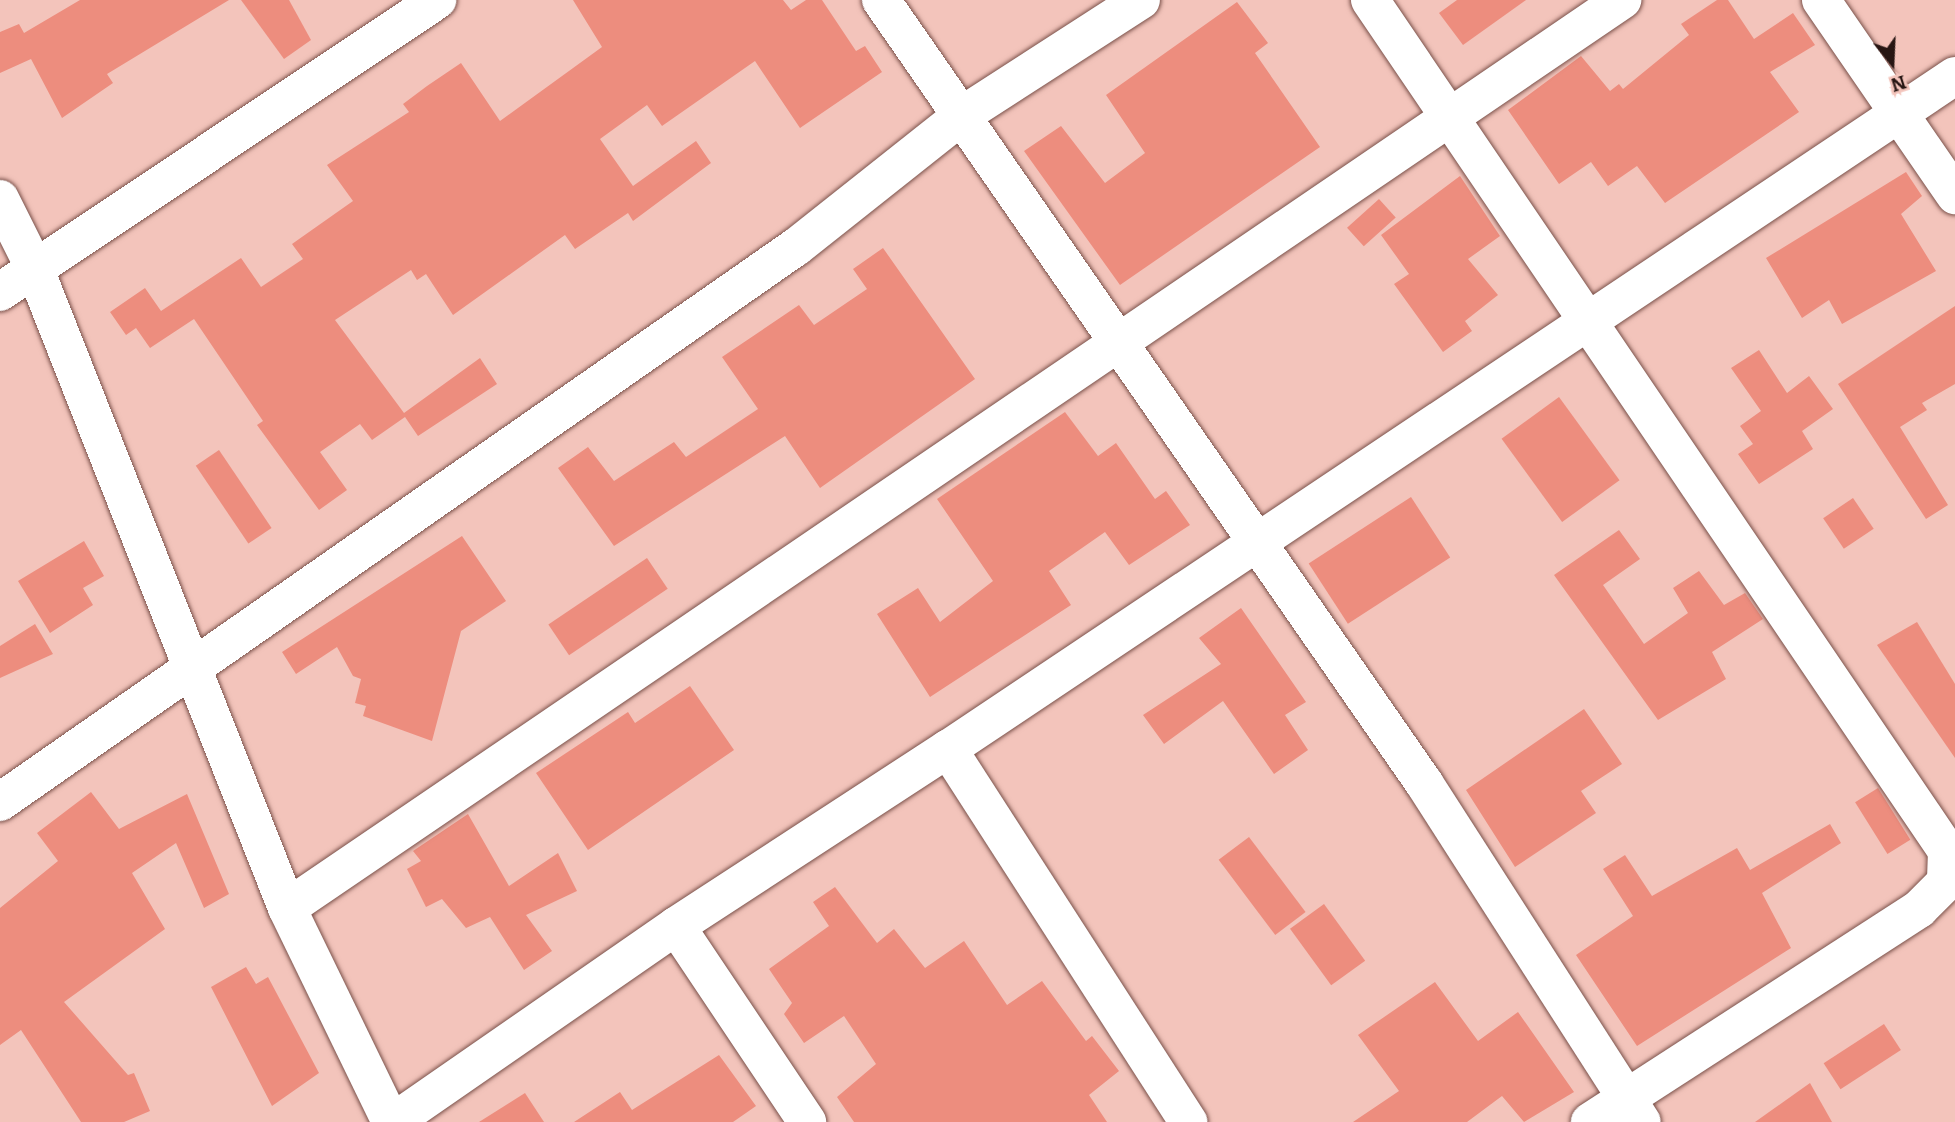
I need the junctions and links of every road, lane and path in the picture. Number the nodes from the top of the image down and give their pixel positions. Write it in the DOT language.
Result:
graph roads {
  1 [pos="437,0"];
  2 [pos="881,0"];
  3 [pos="1141,0"];
  4 [pos="1370,0"];
  5 [pos="1622,0"];
  6 [pos="1821,0"];
  7 [pos="1955,76"];
  8 [pos="1902,114"];
  9 [pos="961,116"];
  10 [pos="1451,120"];
  11 [pos="1955,195"];
  12 [pos="0,200"];
  13 [pos="33,267"];
  14 [pos="0,292"];
  15 [pos="1590,321"];
  16 [pos="1117,347"];
  17 [pos="1257,542"];
  18 [pos="192,663"];
  19 [pos="948,750"];
  20 [pos="0,802"];
  21 [pos="287,908"];
  22 [pos="676,926"];
  23 [pos="1634,1110"];
  24 [pos="392,1122"];
  25 [pos="807,1122"];
  26 [pos="1188,1122"];
  27 [pos="1590,1122"];
  1 -- 13 [label="street"];
  2 -- 9 [label="street"];
  3 -- 9 [label="street"];
  4 -- 10 [label="street"];
  5 -- 10 [label="street"];
  6 -- 8 [label="street"];
  7 -- 8 [label="street"];
  8 -- 11 [label="street"];
  8 -- 15 [label="street"];
  9 -- 16 [label="street"];
  9 -- 18 [label="street"];
  10 -- 15 [label="street"];
  10 -- 16 [label="street"];
  12 -- 13 [label="street"];
  13 -- 14 [label="street"];
  13 -- 18 [label="street"];
  15 -- 17 [label="street"];
  15 -- 23 [label="street"];
  16 -- 17 [label="street"];
  16 -- 21 [label="street"];
  17 -- 19 [label="street"];
  17 -- 23 [label="street"];
  18 -- 20 [label="street"];
  18 -- 21 [label="street"];
  19 -- 22 [label="street"];
  19 -- 26 [label="street"];
  21 -- 24 [label="street"];
  22 -- 24 [label="street"];
  22 -- 25 [label="street"];
  23 -- 27 [label="street"];
}
